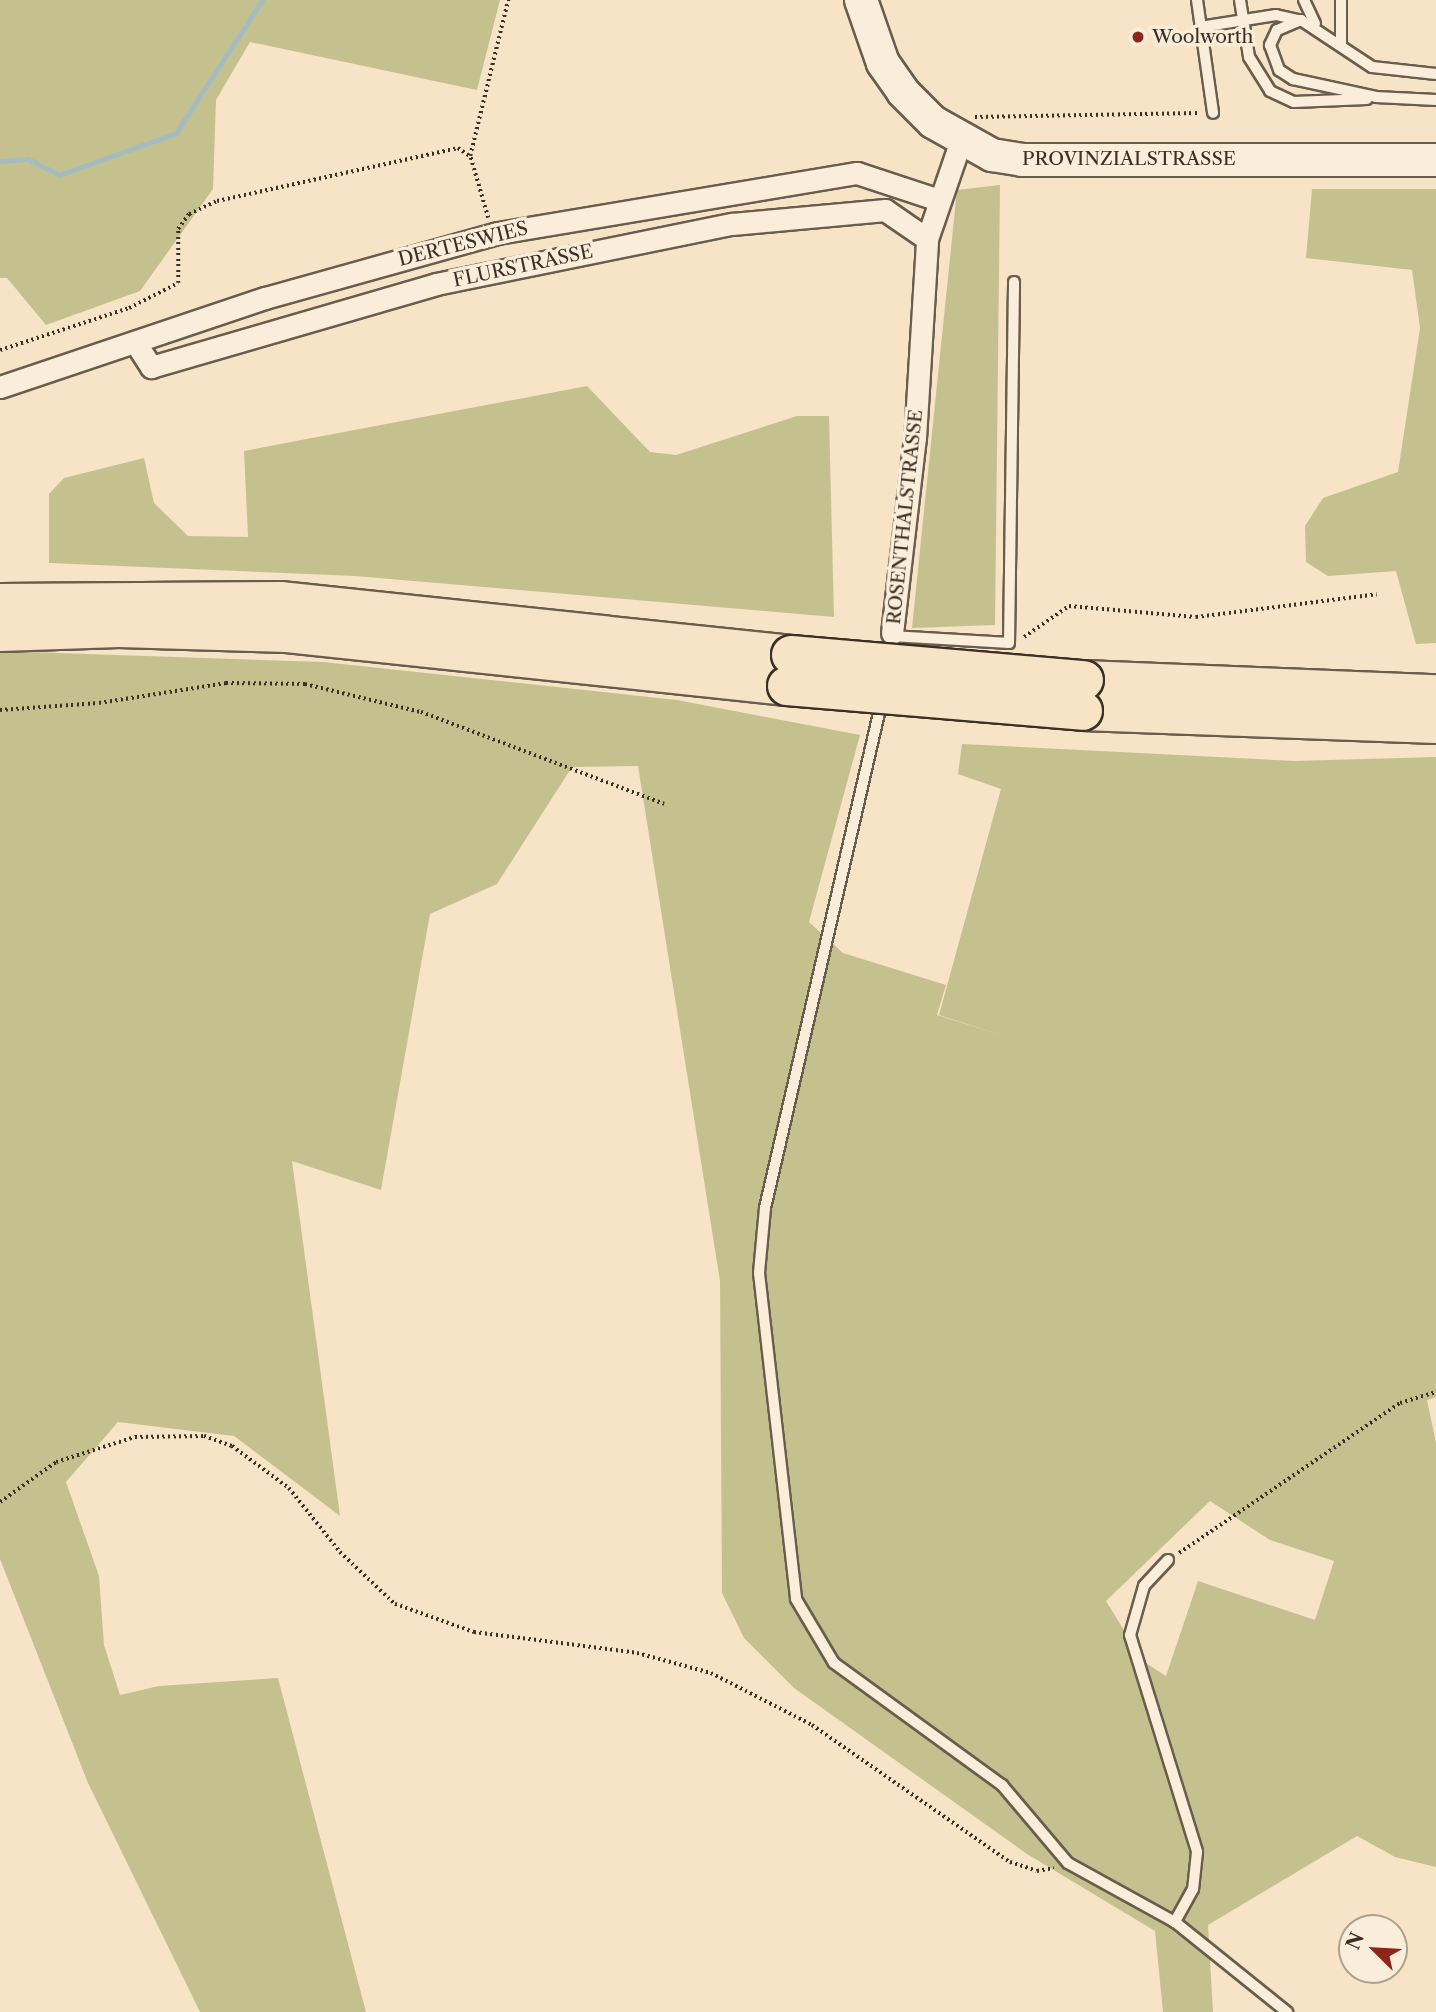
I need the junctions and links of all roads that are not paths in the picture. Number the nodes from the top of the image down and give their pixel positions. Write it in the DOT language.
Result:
graph roads {
  1 [pos="861,0"];
  2 [pos="1197,0"];
  3 [pos="1242,0"];
  4 [pos="1304,0"];
  5 [pos="1341,0"];
  6 [pos="1243,19"];
  7 [pos="1301,20"];
  8 [pos="1315,24"];
  9 [pos="1200,27"];
  10 [pos="1341,45"];
  11 [pos="1436,74"];
  12 [pos="1376,97"];
  13 [pos="1436,100"];
  14 [pos="1213,113"];
  15 [pos="961,140"];
  16 [pos="1436,160"];
  17 [pos="936,200"];
  18 [pos="927,239"];
  19 [pos="1014,282"];
  20 [pos="135,342"];
  21 [pos="0,387"];
  22 [pos="0,603"];
  23 [pos="0,632"];
  24 [pos="892,634"];
  25 [pos="789,671"];
  26 [pos="1436,694"];
  27 [pos="1083,695"];
  28 [pos="1436,724"];
  29 [pos="1168,1560"];
  30 [pos="1175,1923"];
  31 [pos="1287,2012"];
  1 -- 15 [label="main road, PROVINZIALSTRASSE"];
  2 -- 9 [label="lane"];
  3 -- 6 [label="lane"];
  4 -- 8 [label="lane"];
  5 -- 10 [label="lane"];
  6 -- 7 [label="lane"];
  6 -- 9 [label="lane"];
  6 -- 12 [label="lane"];
  7 -- 8 [label="lane"];
  7 -- 12 [label="lane"];
  8 -- 10 [label="lane"];
  9 -- 14 [label="lane"];
  10 -- 11 [label="lane"];
  12 -- 13 [label="lane"];
  15 -- 16 [label="main road, PROVINZIALSTRASSE"];
  15 -- 17 [label="street, ROSENTHALSTRASSE"];
  17 -- 18 [label="street, ROSENTHALSTRASSE"];
  17 -- 20 [label="street, DERTESWIES"];
  18 -- 20 [label="street, FLURSTRASSE"];
  18 -- 24 [label="street, ROSENTHALSTRASSE"];
  19 -- 24 [label="lane, ROSENTHALSTRASSE"];
  20 -- 21 [label="street, DERTESWIES"];
  22 -- 25 [label="highway"];
  23 -- 25 [label="highway"];
  24 -- 30 [label="lane"];
  25 -- 27 [label="highway, bridge"];
  26 -- 27 [label="highway"];
  27 -- 28 [label="highway"];
  29 -- 30 [label="lane"];
  30 -- 31 [label="lane"];
}
